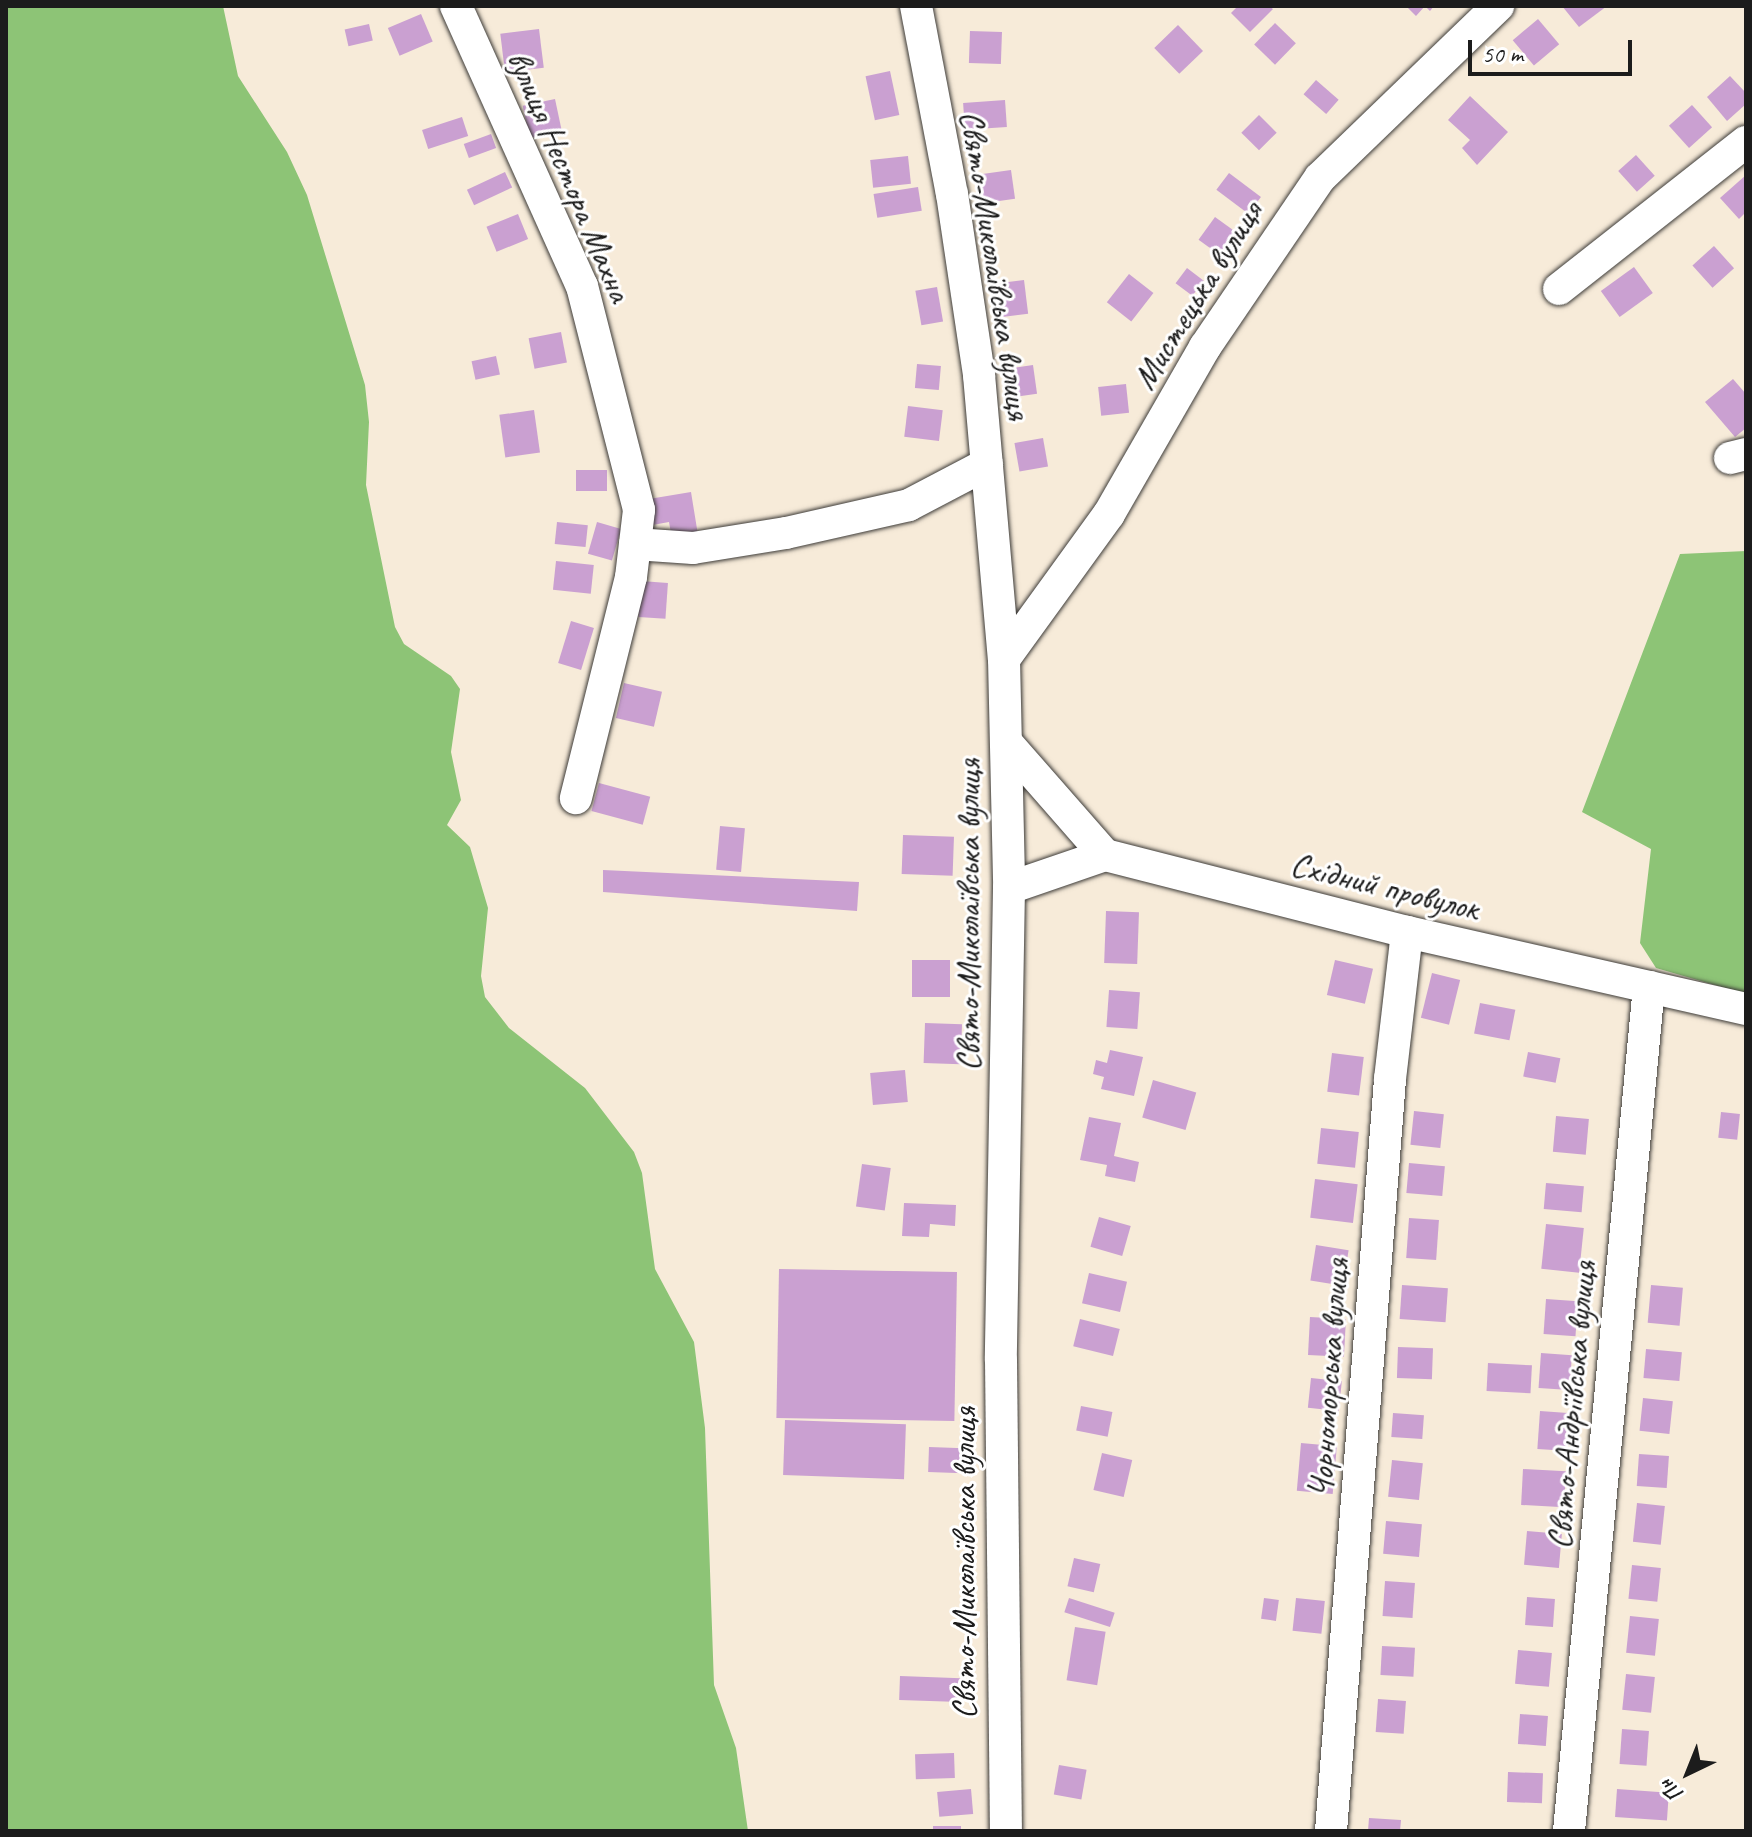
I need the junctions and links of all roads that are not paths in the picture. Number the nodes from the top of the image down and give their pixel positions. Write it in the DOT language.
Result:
graph roads {
  1 [pos="456,6"];
  2 [pos="916,6"];
  3 [pos="1498,6"];
  4 [pos="1746,142"];
  5 [pos="1559,289"];
  6 [pos="987,464"];
  7 [pos="635,544"];
  8 [pos="1004,659"];
  9 [pos="1006,742"];
  10 [pos="576,798"];
  11 [pos="1105,855"];
  12 [pos="1009,888"];
  13 [pos="1407,932"];
  14 [pos="1649,987"];
  15 [pos="1746,1009"];
  16 [pos="1006,1831"];
  17 [pos="1331,1831"];
  18 [pos="1569,1831"];
  1 -- 7 [label="street, вулиця Нестора Махна"];
  2 -- 6 [label="street, Свято-Миколаївська вулиця"];
  3 -- 8 [label="street, Мистецька вулиця"];
  4 -- 5 [label="street"];
  6 -- 7 [label="street"];
  6 -- 8 [label="street, Свято-Миколаївська вулиця"];
  7 -- 10 [label="street, вулиця Нестора Махна"];
  8 -- 9 [label="street, Свято-Миколаївська вулиця"];
  9 -- 11 [label="street"];
  9 -- 12 [label="street, Свято-Миколаївська вулиця"];
  11 -- 12 [label="street"];
  11 -- 13 [label="street, Східний провулок"];
  12 -- 16 [label="street, Свято-Миколаївська вулиця"];
  13 -- 14 [label="street, Східний провулок"];
  13 -- 17 [label="street, Чорноморська вулиця"];
  14 -- 15 [label="street, Східний провулок"];
  14 -- 18 [label="street, Свято-Андріївська вулиця"];
}
